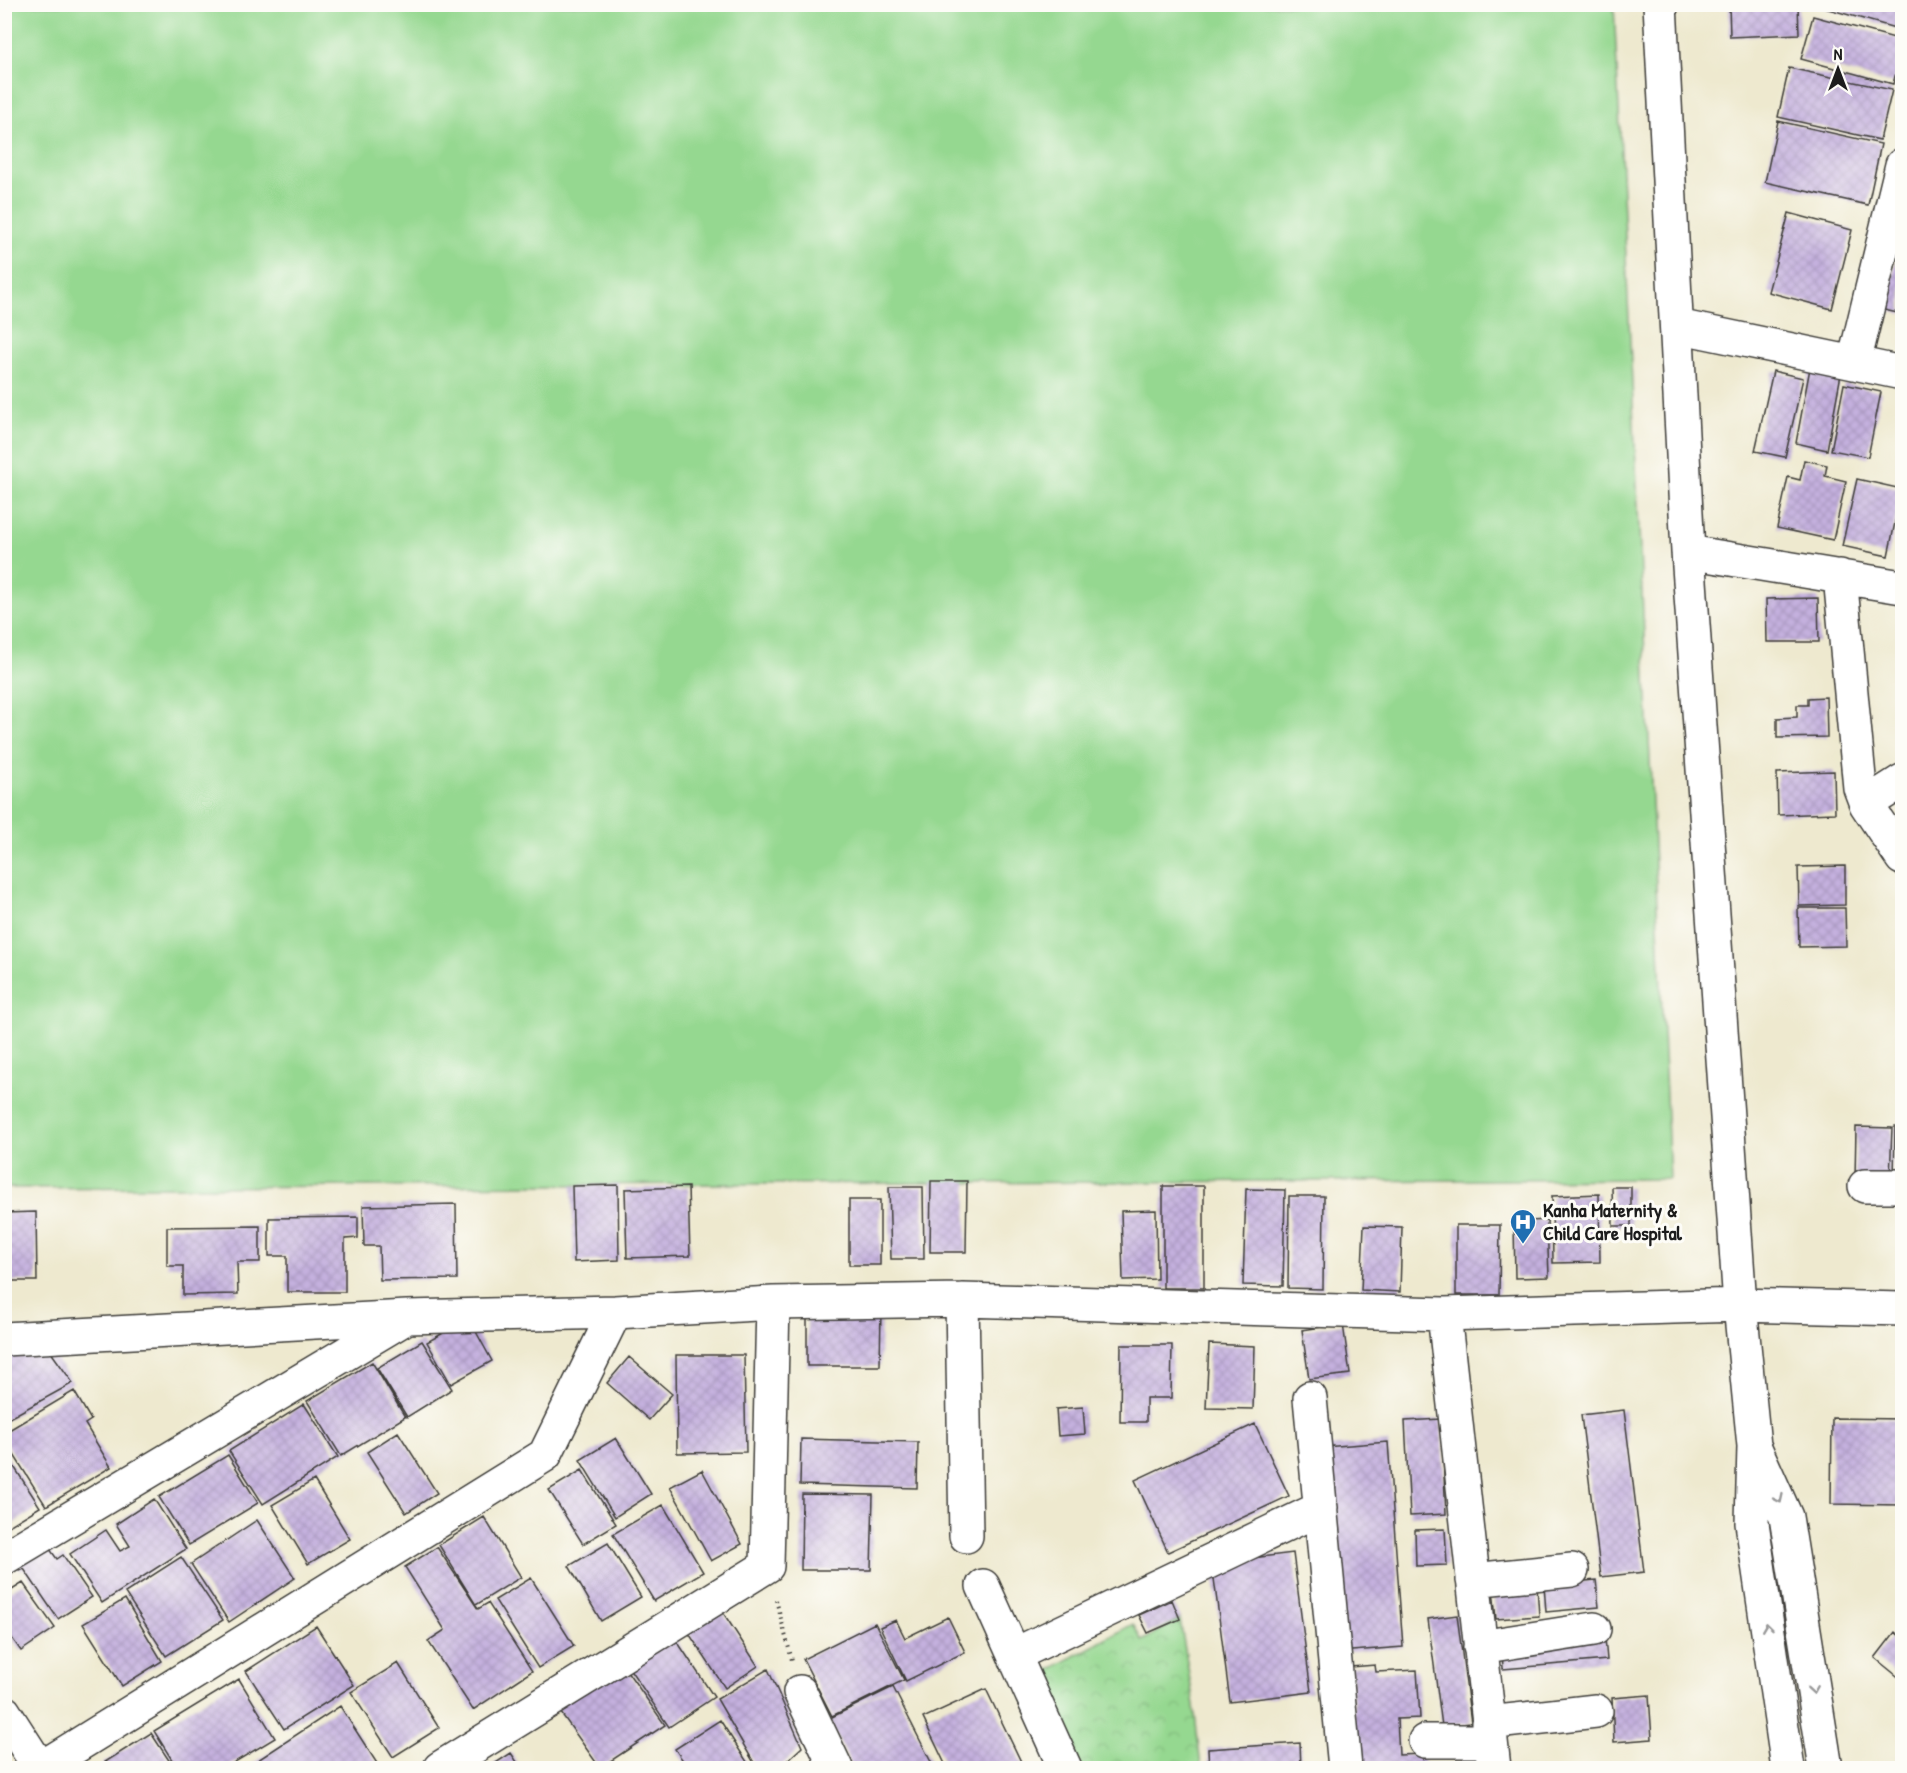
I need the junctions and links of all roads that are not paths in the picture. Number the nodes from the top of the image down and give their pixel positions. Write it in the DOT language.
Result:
graph roads {
  1 [pos="1660,4"];
  2 [pos="1902,165"];
  3 [pos="1677,326"];
  4 [pos="1854,363"];
  5 [pos="1902,373"];
  6 [pos="1688,552"];
  7 [pos="1840,576"];
  8 [pos="1902,586"];
  9 [pos="1902,781"];
  10 [pos="1866,804"];
  11 [pos="1902,858"];
  12 [pos="1865,1186"];
  13 [pos="1902,1186"];
  14 [pos="962,1300"];
  15 [pos="773,1304"];
  16 [pos="1740,1305"];
  17 [pos="1902,1309"];
  18 [pos="615,1312"];
  19 [pos="1444,1314"];
  20 [pos="407,1317"];
  21 [pos="4,1339"];
  22 [pos="1310,1398"];
  23 [pos="1754,1446"];
  24 [pos="1321,1508"];
  25 [pos="966,1536"];
  26 [pos="4,1558"];
  27 [pos="1572,1570"];
  28 [pos="1473,1580"];
  29 [pos="983,1586"];
  30 [pos="1594,1629"];
  31 [pos="1480,1647"];
  32 [pos="1014,1655"];
  33 [pos="800,1692"];
  34 [pos="1596,1711"];
  35 [pos="4,1712"];
  36 [pos="1425,1741"];
  37 [pos="1491,1744"];
  38 [pos="41,1768"];
  39 [pos="440,1768"];
  40 [pos="836,1768"];
  41 [pos="1065,1768"];
  42 [pos="1345,1768"];
  43 [pos="1788,1768"];
  44 [pos="1826,1768"];
  1 -- 3 [label="street"];
  2 -- 4 [label="street"];
  3 -- 4 [label="street"];
  3 -- 6 [label="street"];
  4 -- 5 [label="street"];
  6 -- 7 [label="street"];
  6 -- 16 [label="street"];
  7 -- 8 [label="street"];
  7 -- 10 [label="street"];
  9 -- 10 [label="street"];
  10 -- 11 [label="street"];
  12 -- 13 [label="street"];
  14 -- 15 [label="street"];
  14 -- 19 [label="street"];
  14 -- 25 [label="street"];
  15 -- 18 [label="street"];
  15 -- 39 [label="street"];
  16 -- 17 [label="street"];
  16 -- 19 [label="street"];
  16 -- 23 [label="street"];
  18 -- 20 [label="street"];
  18 -- 38 [label="street"];
  19 -- 28 [label="street"];
  20 -- 21 [label="street"];
  20 -- 26 [label="street"];
  22 -- 24 [label="street"];
  43 -- 23 [label="street, one-way"];
  23 -- 44 [label="street, one-way"];
  24 -- 32 [label="street"];
  24 -- 42 [label="street"];
  27 -- 28 [label="street"];
  28 -- 31 [label="street"];
  29 -- 32 [label="street"];
  30 -- 31 [label="street"];
  31 -- 37 [label="street"];
  32 -- 41 [label="street"];
  33 -- 40 [label="street"];
  34 -- 37 [label="street"];
  35 -- 38 [label="street"];
  36 -- 37 [label="street"];
}
